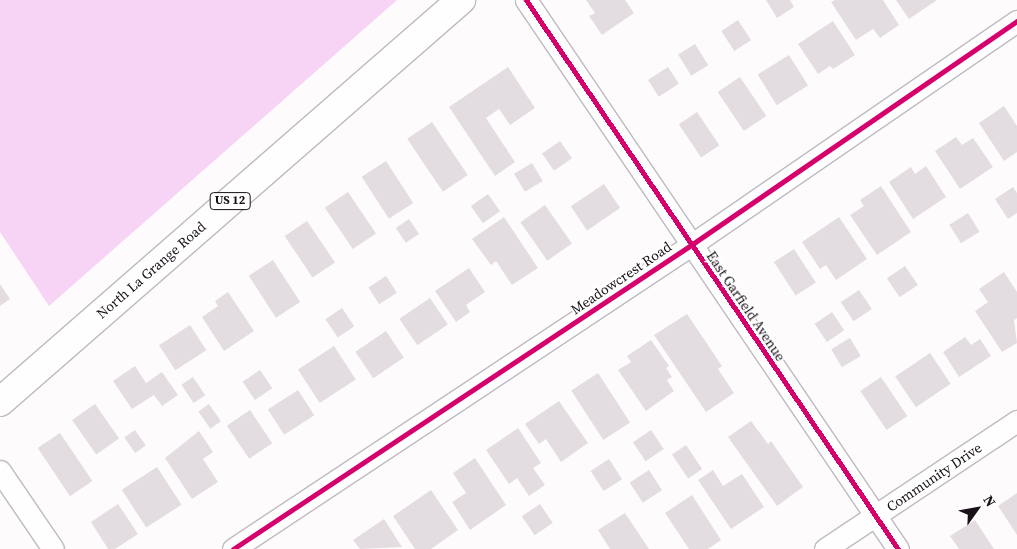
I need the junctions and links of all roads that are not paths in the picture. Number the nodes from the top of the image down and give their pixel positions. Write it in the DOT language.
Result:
graph roads {
  1 [pos="461,0"];
  2 [pos="526,0"];
  3 [pos="1017,21"];
  4 [pos="691,244"];
  5 [pos="0,402"];
  6 [pos="1017,421"];
  7 [pos="0,471"];
  8 [pos="875,516"];
  9 [pos="53,549"];
  10 [pos="233,549"];
  11 [pos="825,549"];
  12 [pos="898,549"];
  1 -- 5 [label="main road, North La Grange Road / US 12"];
  2 -- 4 [label="street, East Garfield Avenue"];
  3 -- 4 [label="street, Meadowcrest Road"];
  4 -- 8 [label="street, East Garfield Avenue"];
  4 -- 10 [label="street, Meadowcrest Road"];
  6 -- 8 [label="street, Community Drive"];
  7 -- 9 [label="street"];
  8 -- 11 [label="street, Community Drive"];
  8 -- 12 [label="street, East Garfield Avenue"];
}
